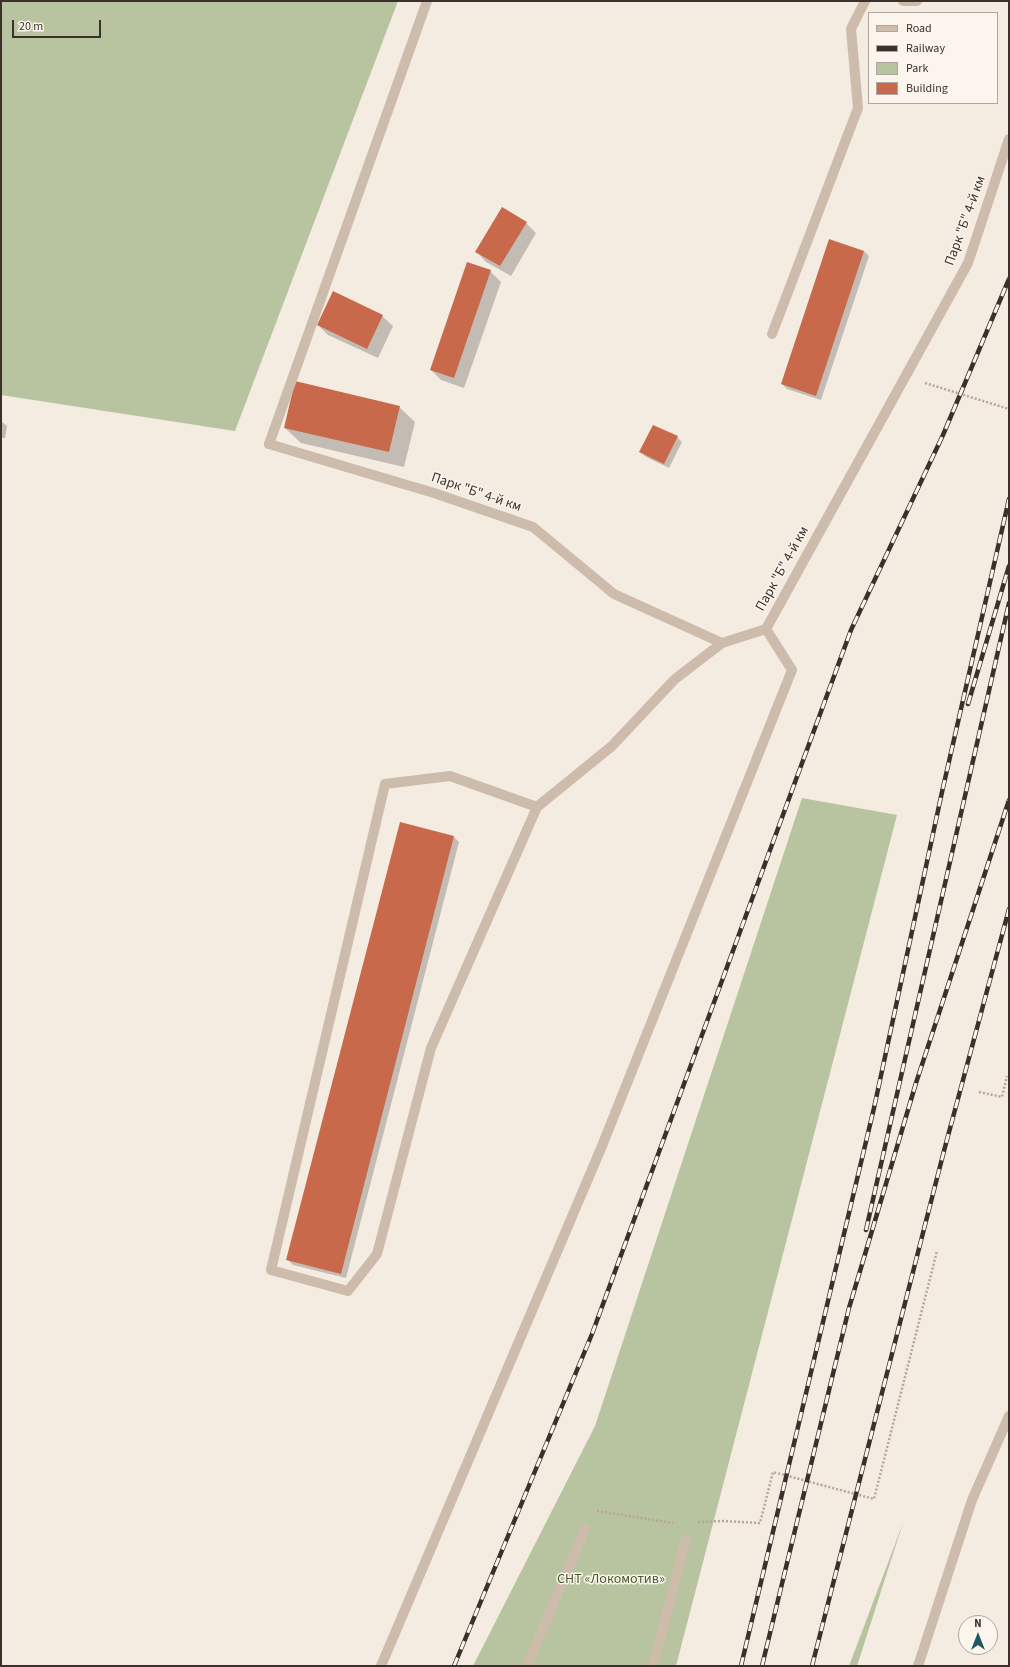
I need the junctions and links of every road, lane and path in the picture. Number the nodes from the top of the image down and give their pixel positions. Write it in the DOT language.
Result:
graph roads {
  1 [pos="427,1"];
  2 [pos="865,1"];
  3 [pos="903,1"];
  4 [pos="917,1"];
  5 [pos="1009,139"];
  6 [pos="772,334"];
  7 [pos="922,382"];
  8 [pos="1009,409"];
  9 [pos="766,629"];
  10 [pos="722,643"];
  11 [pos="537,807"];
  12 [pos="1007,1076"];
  13 [pos="979,1092"];
  14 [pos="937,1251"];
  15 [pos="1009,1416"];
  16 [pos="694,1522"];
  17 [pos="679,1523"];
  18 [pos="585,1529"];
  19 [pos="686,1539"];
  20 [pos="381,1666"];
  21 [pos="527,1666"];
  22 [pos="653,1666"];
  23 [pos="918,1666"];
  1 -- 10 [label="street, Парк \"Б\" 4-й км"];
  2 -- 6 [label="street"];
  3 -- 4 [label="street"];
  5 -- 9 [label="street, Парк \"Б\" 4-й км"];
  7 -- 8 [label="path"];
  9 -- 10 [label="street, Парк \"Б\" 4-й км"];
  9 -- 20 [label="street"];
  10 -- 11 [label="street"];
  11 -- 11 [label="street"];
  12 -- 13 [label="path"];
  14 -- 16 [label="path"];
  15 -- 23 [label="street"];
  17 -- 18 [label="path"];
  18 -- 21 [label="street"];
  19 -- 22 [label="street"];
}
